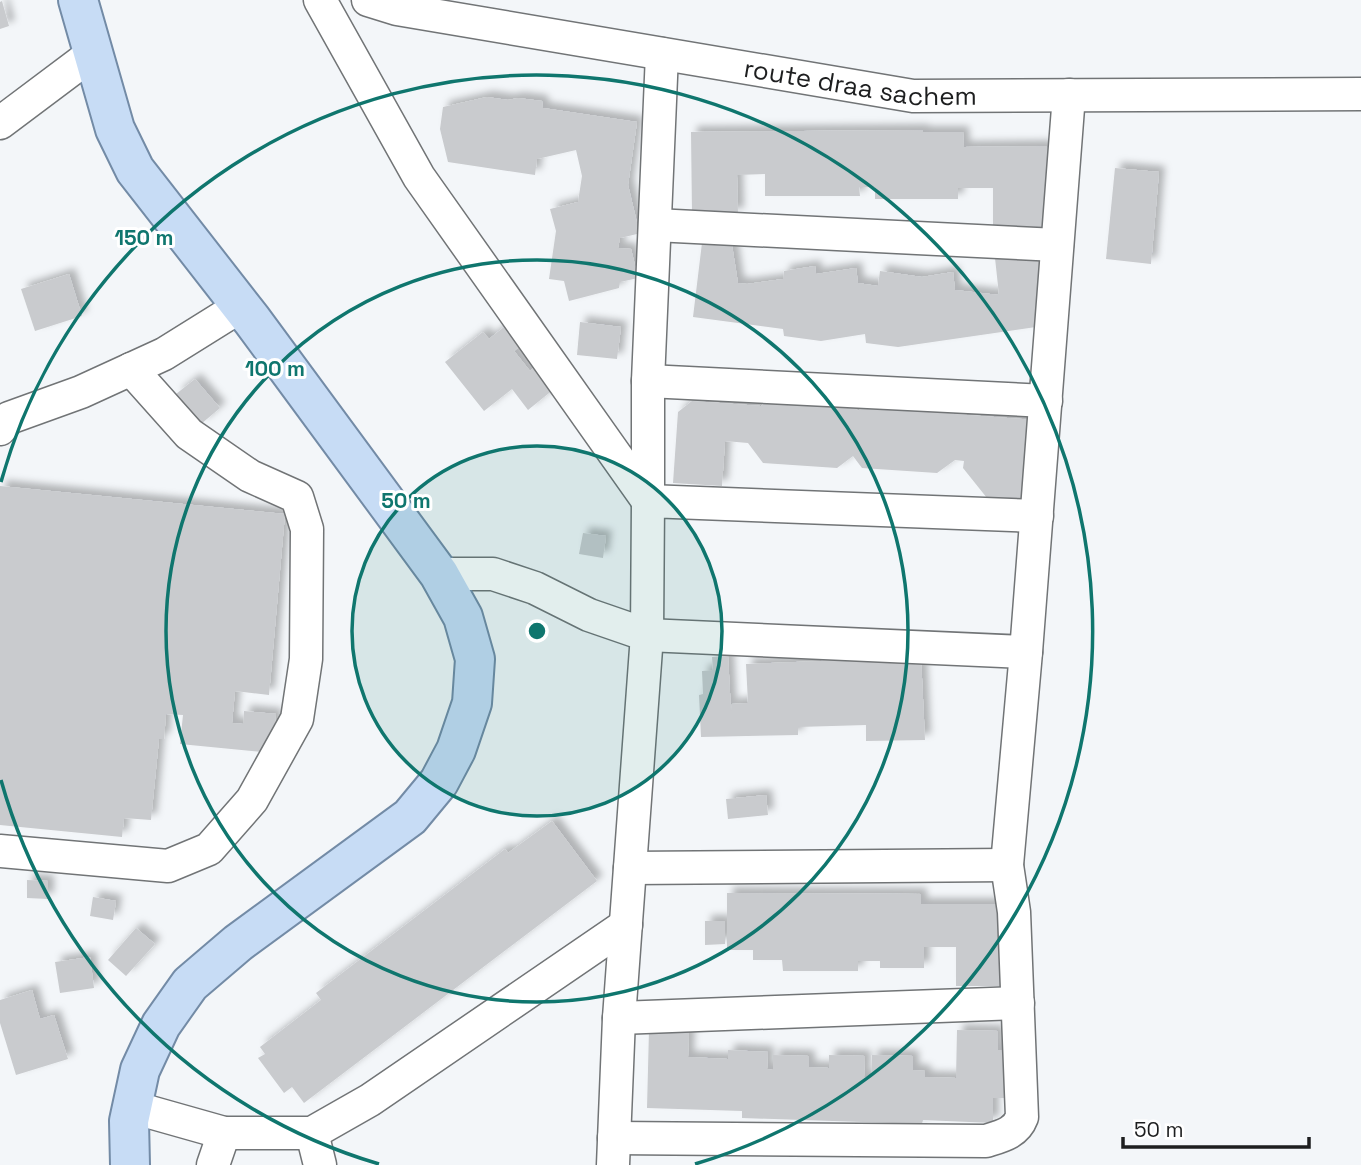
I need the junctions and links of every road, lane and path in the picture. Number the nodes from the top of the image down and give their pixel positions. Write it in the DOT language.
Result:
graph roads {
  1 [pos="78,0"];
  2 [pos="320,0"];
  3 [pos="368,0"];
  4 [pos="92,54"];
  5 [pos="662,54"];
  6 [pos="1361,94"];
  7 [pos="1069,95"];
  8 [pos="0,123"];
  9 [pos="655,225"];
  10 [pos="1058,245"];
  11 [pos="241,306"];
  12 [pos="131,369"];
  13 [pos="648,381"];
  14 [pos="1046,401"];
  15 [pos="0,429"];
  16 [pos="648,501"];
  17 [pos="1037,516"];
  18 [pos="439,574"];
  19 [pos="646,635"];
  20 [pos="1026,652"];
  21 [pos="0,852"];
  22 [pos="1007,865"];
  23 [pos="630,868"];
  24 [pos="626,925"];
  25 [pos="1018,1003"];
  26 [pos="619,1017"];
  27 [pos="132,1107"];
  28 [pos="224,1133"];
  29 [pos="312,1133"];
  30 [pos="613,1152"];
  31 [pos="130,1165"];
  32 [pos="213,1165"];
  33 [pos="320,1165"];
  1 -- 4 [label="main road"];
  2 -- 16 [label="street"];
  3 -- 5 [label="street, route draa sachem"];
  4 -- 8 [label="street"];
  4 -- 11 [label="main road"];
  5 -- 7 [label="street, route draa sachem"];
  5 -- 9 [label="street"];
  6 -- 7 [label="street, route draa sachem"];
  7 -- 10 [label="street"];
  9 -- 10 [label="street"];
  9 -- 13 [label="street"];
  10 -- 14 [label="street"];
  11 -- 12 [label="street"];
  11 -- 18 [label="main road"];
  12 -- 15 [label="street"];
  12 -- 21 [label="street"];
  13 -- 14 [label="street"];
  13 -- 16 [label="street"];
  14 -- 17 [label="street"];
  16 -- 17 [label="street"];
  16 -- 19 [label="street"];
  17 -- 20 [label="street"];
  18 -- 19 [label="street"];
  18 -- 27 [label="main road"];
  19 -- 20 [label="street"];
  19 -- 23 [label="street"];
  20 -- 22 [label="street"];
  22 -- 23 [label="street"];
  22 -- 25 [label="street"];
  23 -- 24 [label="street"];
  24 -- 26 [label="street"];
  24 -- 29 [label="street"];
  25 -- 26 [label="street"];
  25 -- 30 [label="street"];
  26 -- 30 [label="street"];
  27 -- 28 [label="street"];
  27 -- 31 [label="main road"];
  28 -- 29 [label="street"];
  28 -- 32 [label="street"];
  29 -- 33 [label="street"];
}
